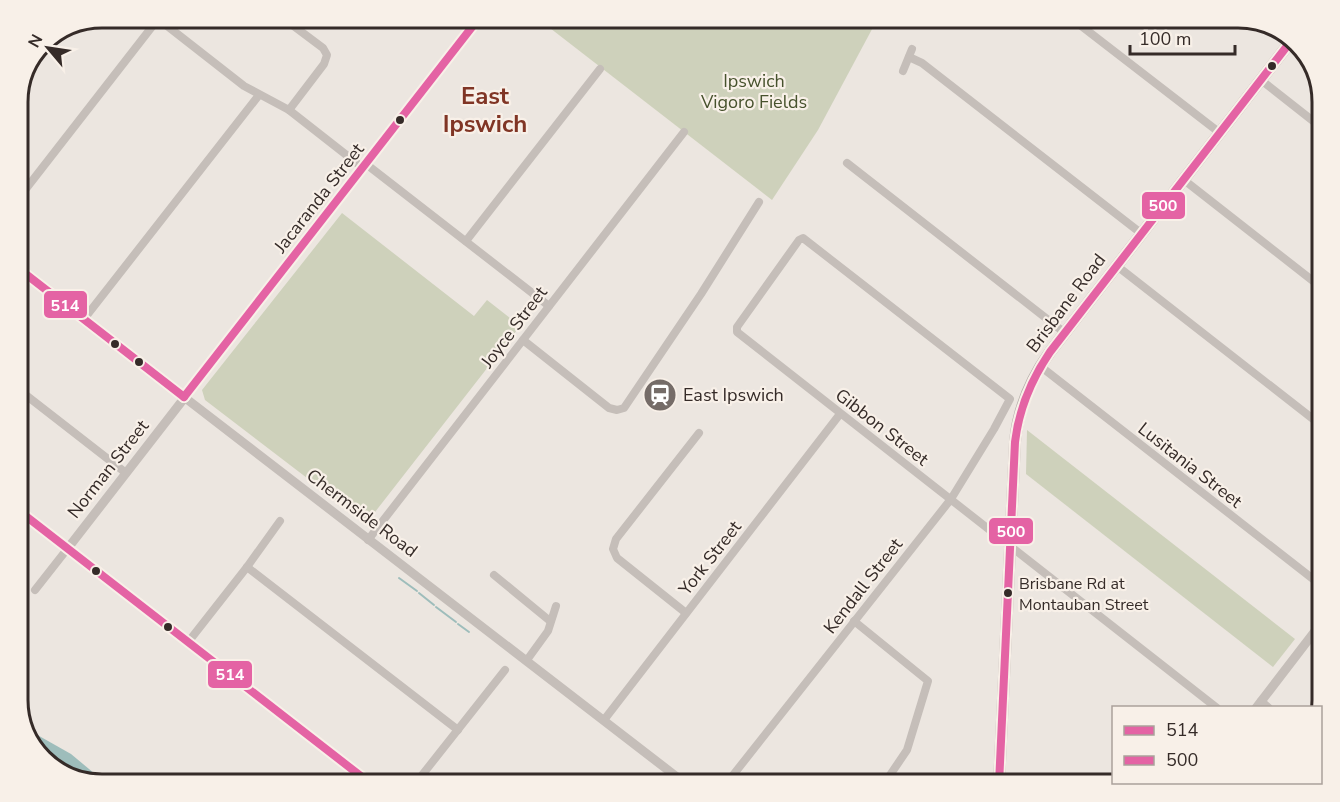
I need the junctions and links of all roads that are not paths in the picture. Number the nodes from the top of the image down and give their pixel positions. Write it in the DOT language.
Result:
graph roads {
  1 [pos="149,28"];
  2 [pos="170,28"];
  3 [pos="296,28"];
  4 [pos="471,28"];
  5 [pos="1084,28"];
  6 [pos="1286,47"];
  7 [pos="600,69"];
  8 [pos="903,71"];
  9 [pos="1261,80"];
  10 [pos="259,95"];
  11 [pos="289,110"];
  12 [pos="1311,119"];
  13 [pos="684,132"];
  14 [pos="1220,133"];
  15 [pos="847,163"];
  16 [pos="364,166"];
  17 [pos="1184,180"];
  18 [pos="29,185"];
  19 [pos="759,202"];
  20 [pos="1142,234"];
  21 [pos="466,241"];
  22 [pos="1117,266"];
  23 [pos="29,276"];
  24 [pos="1311,280"];
  25 [pos="549,306"];
  26 [pos="84,319"];
  27 [pos="1065,333"];
  28 [pos="523,340"];
  29 [pos="1040,366"];
  30 [pos="29,397"];
  31 [pos="184,398"];
  32 [pos="1010,398"];
  33 [pos="840,414"];
  34 [pos="1312,418"];
  35 [pos="699,433"];
  36 [pos="126,472"];
  37 [pos="951,499"];
  38 [pos="29,518"];
  39 [pos="280,522"];
  40 [pos="369,540"];
  41 [pos="1010,546"];
  42 [pos="68,548"];
  43 [pos="247,567"];
  44 [pos="494,575"];
  45 [pos="1312,578"];
  46 [pos="35,590"];
  47 [pos="556,606"];
  48 [pos="686,613"];
  49 [pos="550,621"];
  50 [pos="855,621"];
  51 [pos="1312,636"];
  52 [pos="189,641"];
  53 [pos="526,660"];
  54 [pos="505,670"];
  55 [pos="1262,705"];
  56 [pos="1214,706"];
  57 [pos="604,720"];
  58 [pos="458,730"];
  59 [pos="358,774"];
  60 [pos="423,774"];
  61 [pos="673,774"];
  62 [pos="734,774"];
  63 [pos="891,774"];
  64 [pos="999,774"];
  1 -- 18 [label="street"];
  2 -- 10 [label="street"];
  3 -- 11 [label="street"];
  4 -- 16 [label="street, Jacaranda Street"];
  5 -- 14 [label="street"];
  6 -- 9 [label="main road, Brisbane Road"];
  7 -- 21 [label="street"];
  8 -- 20 [label="street"];
  9 -- 12 [label="street"];
  9 -- 14 [label="main road, Brisbane Road"];
  10 -- 11 [label="street"];
  10 -- 26 [label="street"];
  11 -- 16 [label="street"];
  13 -- 25 [label="street, Joyce Street"];
  14 -- 17 [label="main road, Brisbane Road"];
  15 -- 27 [label="street"];
  16 -- 21 [label="street"];
  16 -- 31 [label="street, Jacaranda Street"];
  17 -- 20 [label="main road, Brisbane Road"];
  17 -- 24 [label="street"];
  19 -- 28 [label="street"];
  20 -- 22 [label="main road, Brisbane Road"];
  21 -- 25 [label="street"];
  22 -- 27 [label="main road, Brisbane Road"];
  22 -- 34 [label="street"];
  23 -- 26 [label="street, Chermside Road"];
  25 -- 28 [label="street, Joyce Street"];
  26 -- 31 [label="street, Chermside Road"];
  27 -- 29 [label="main road, Brisbane Road"];
  28 -- 40 [label="street, Joyce Street"];
  29 -- 41 [label="main road, Brisbane Road"];
  29 -- 45 [label="street, Lusitania Street"];
  30 -- 36 [label="street"];
  31 -- 36 [label="street, Norman Street"];
  31 -- 40 [label="street, Chermside Road"];
  32 -- 33 [label="street, Gibbon Street"];
  32 -- 37 [label="street, Kendall Street"];
  33 -- 37 [label="street, Gibbon Street"];
  33 -- 48 [label="street, York Street"];
  35 -- 48 [label="street"];
  36 -- 42 [label="street, Norman Street"];
  37 -- 41 [label="street, Gibbon Street"];
  37 -- 50 [label="street, Kendall Street"];
  38 -- 42 [label="street"];
  39 -- 43 [label="street"];
  40 -- 53 [label="street, Chermside Road"];
  41 -- 56 [label="street, Gibbon Street"];
  41 -- 64 [label="main road, Brisbane Road"];
  42 -- 46 [label="street, Norman Street"];
  42 -- 52 [label="street"];
  43 -- 52 [label="street"];
  43 -- 58 [label="street"];
  44 -- 49 [label="street"];
  47 -- 49 [label="street"];
  48 -- 57 [label="street, York Street"];
  49 -- 53 [label="street"];
  50 -- 62 [label="street, Kendall Street"];
  50 -- 63 [label="street"];
  51 -- 55 [label="street"];
  52 -- 59 [label="street"];
  53 -- 57 [label="street, Chermside Road"];
  54 -- 58 [label="street"];
  57 -- 61 [label="street, Chermside Road"];
  58 -- 60 [label="street"];
}
